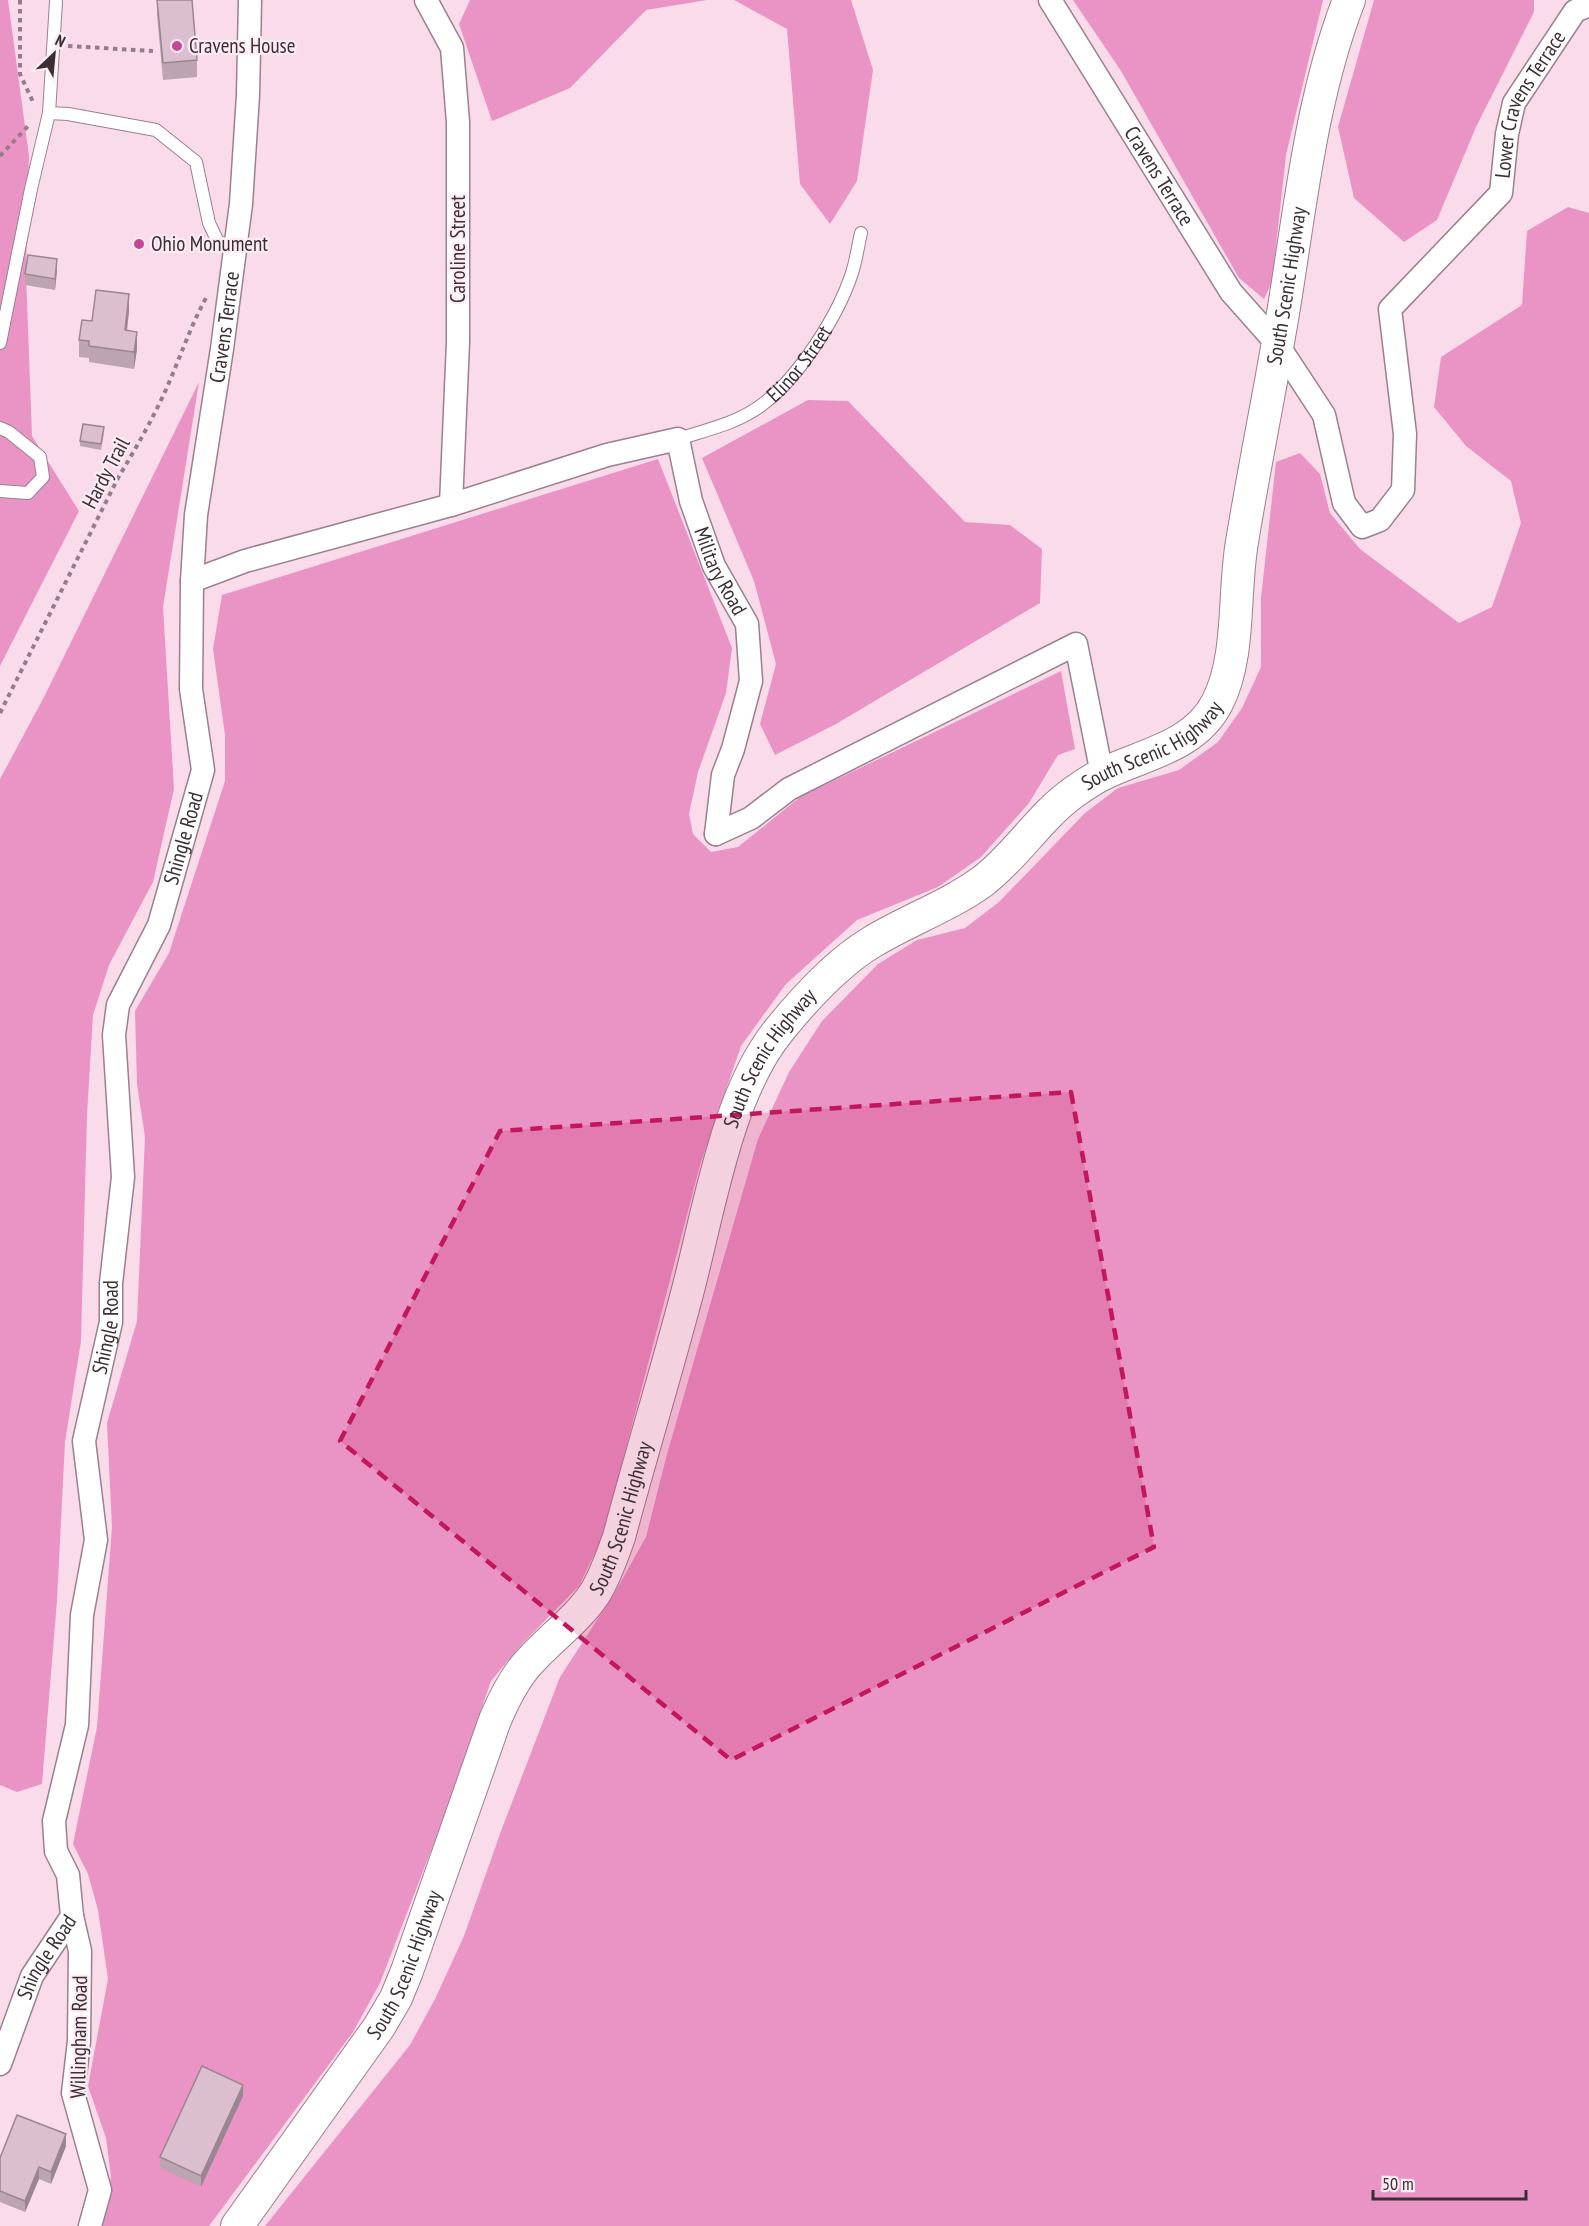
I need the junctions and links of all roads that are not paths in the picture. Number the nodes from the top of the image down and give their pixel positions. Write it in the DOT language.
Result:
graph roads {
  1 [pos="250,0"];
  2 [pos="426,0"];
  3 [pos="1050,0"];
  4 [pos="1349,0"];
  5 [pos="56,2"];
  6 [pos="1589,5"];
  7 [pos="45,112"];
  8 [pos="861,233"];
  9 [pos="235,246"];
  10 [pos="0,343"];
  11 [pos="1278,345"];
  12 [pos="0,428"];
  13 [pos="678,439"];
  14 [pos="0,491"];
  15 [pos="451,505"];
  16 [pos="192,581"];
  17 [pos="1102,774"];
  18 [pos="72,1916"];
  19 [pos="0,2064"];
  20 [pos="90,2226"];
  21 [pos="237,2226"];
  1 -- 9 [label="street, Cravens Terrace"];
  2 -- 15 [label="street, Caroline Street"];
  3 -- 11 [label="street, Cravens Terrace"];
  4 -- 11 [label="main road, South Scenic Highway"];
  5 -- 7 [label="lane"];
  6 -- 11 [label="street, Lower Cravens Terrace"];
  7 -- 9 [label="lane"];
  7 -- 10 [label="lane"];
  8 -- 13 [label="lane, Elinor Street"];
  9 -- 16 [label="street, Cravens Terrace"];
  11 -- 17 [label="main road, South Scenic Highway"];
  12 -- 14 [label="lane"];
  13 -- 15 [label="street"];
  13 -- 17 [label="street, Military Road"];
  15 -- 16 [label="street"];
  16 -- 18 [label="street, Shingle Road"];
  17 -- 21 [label="main road, South Scenic Highway"];
  18 -- 19 [label="street, Shingle Road"];
  18 -- 20 [label="street, Willingham Road"];
}
